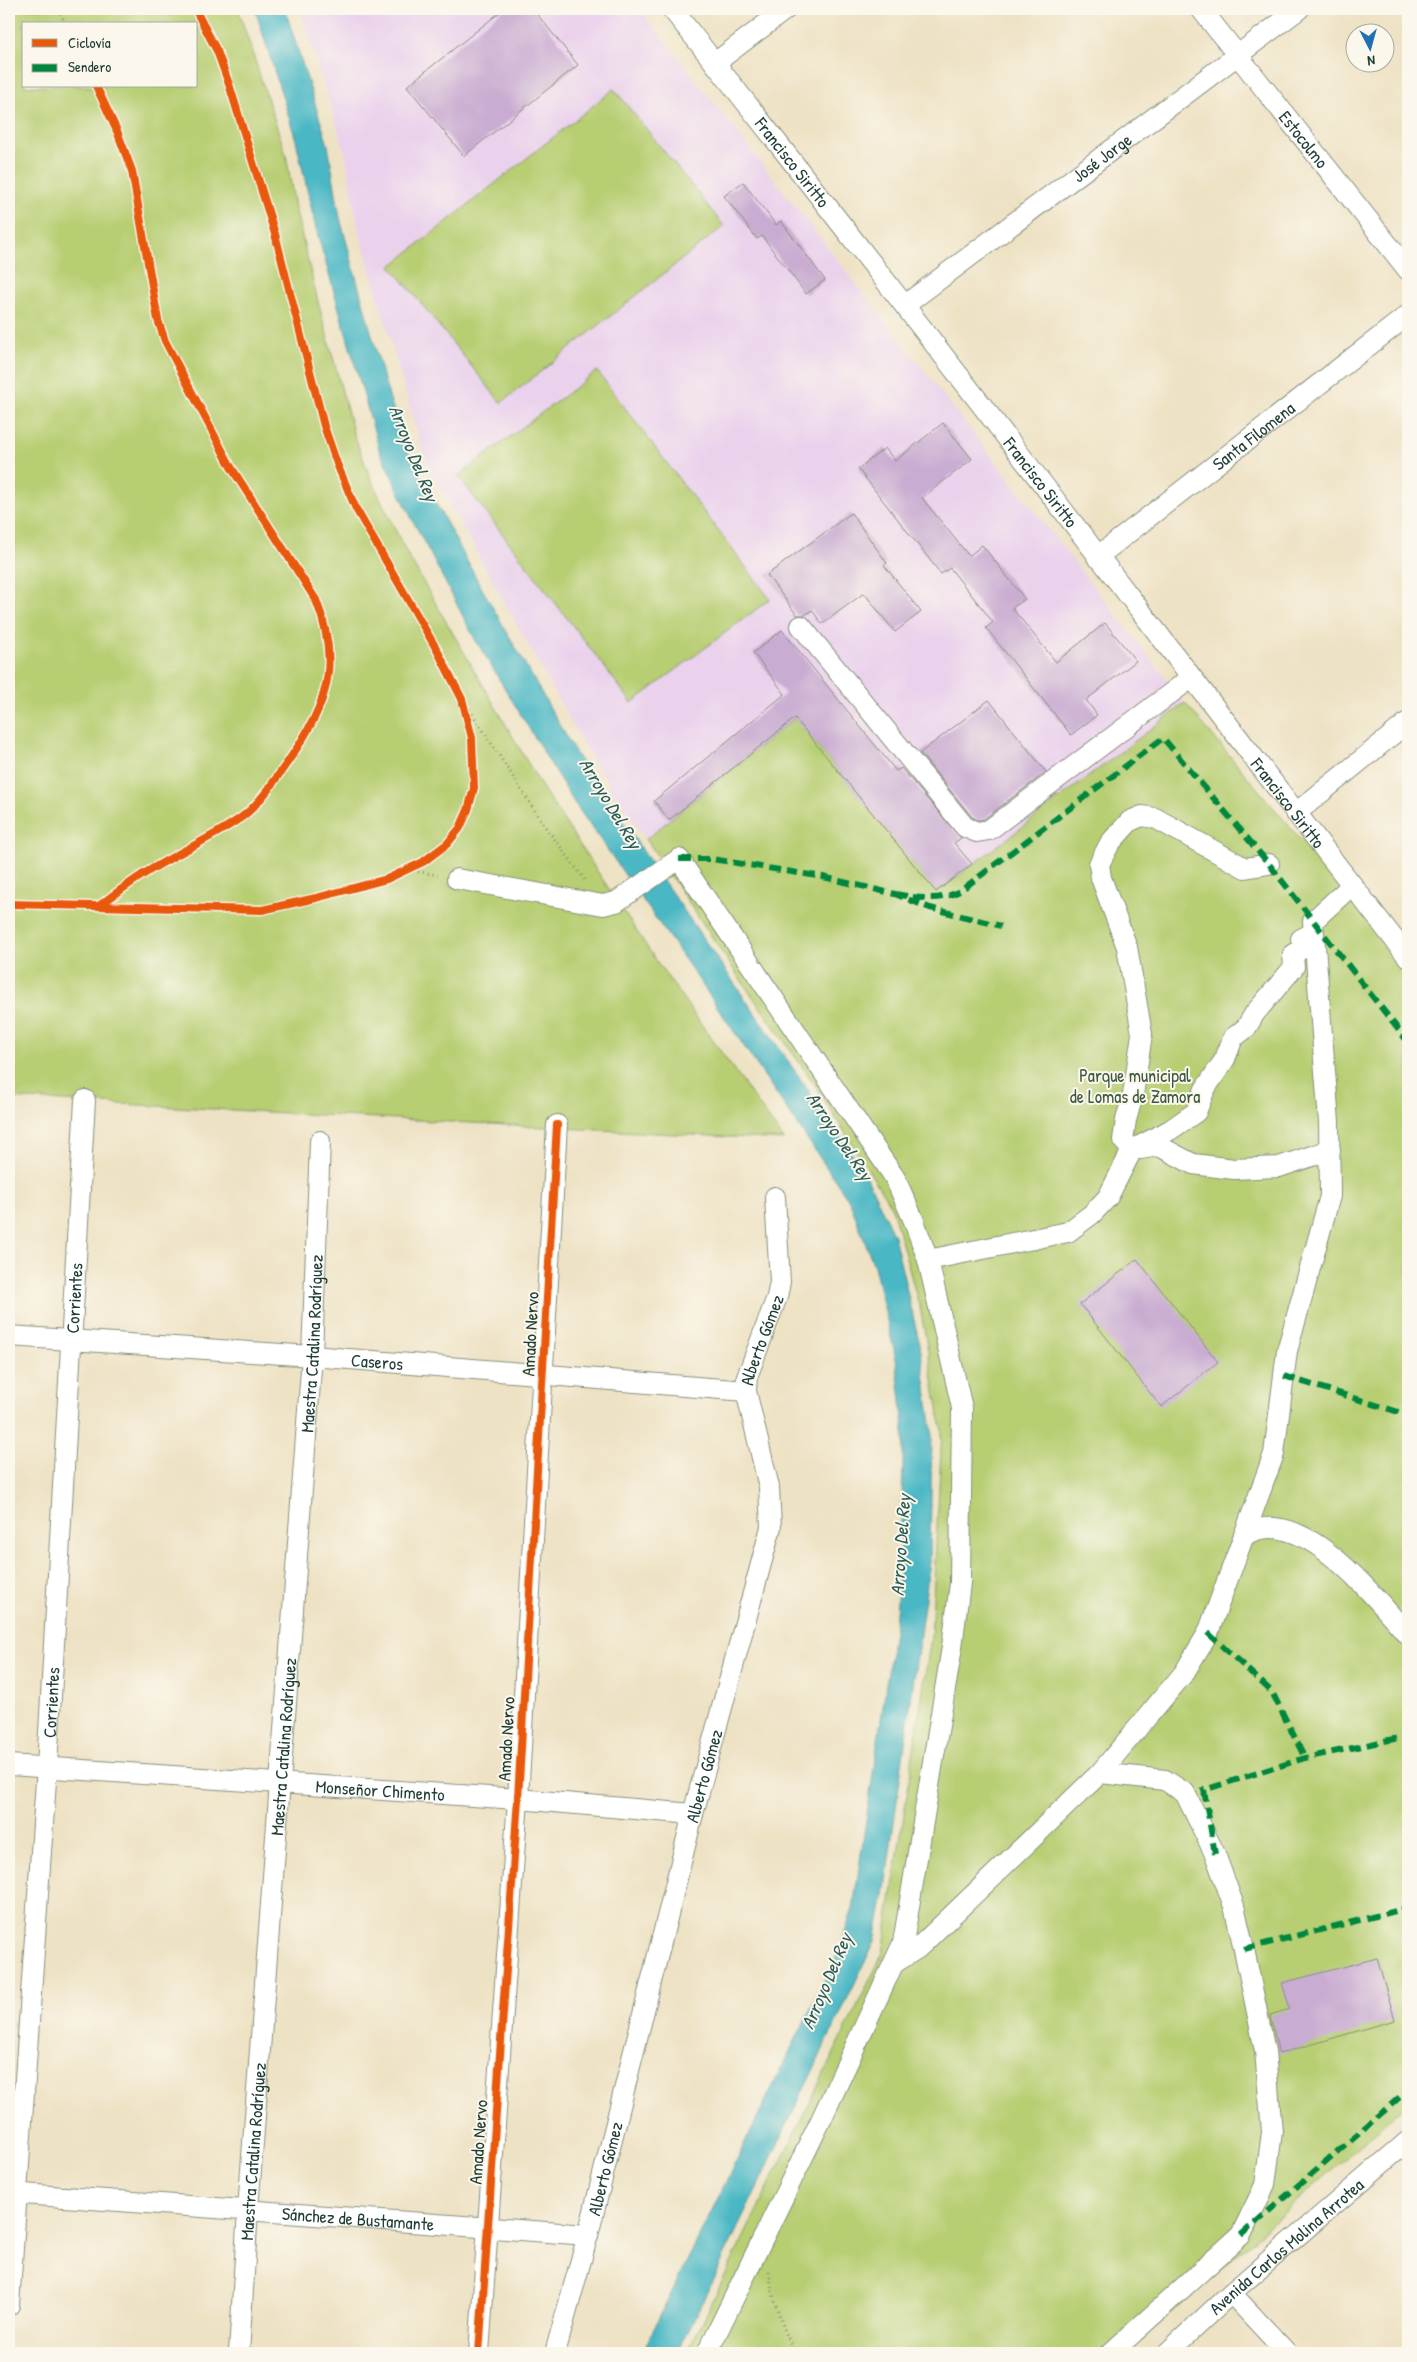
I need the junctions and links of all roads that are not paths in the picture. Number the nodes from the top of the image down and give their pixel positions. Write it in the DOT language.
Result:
graph roads {
  1 [pos="672,9"];
  2 [pos="786,9"];
  3 [pos="1201,9"];
  4 [pos="1299,9"];
  5 [pos="1238,56"];
  6 [pos="715,63"];
  7 [pos="1408,270"];
  8 [pos="905,305"];
  9 [pos="1408,315"];
  10 [pos="1097,557"];
  11 [pos="801,626"];
  12 [pos="1191,678"];
  13 [pos="1408,722"];
  14 [pos="1296,813"];
  15 [pos="1269,864"];
  16 [pos="457,879"];
  17 [pos="1352,885"];
  18 [pos="1314,932"];
  19 [pos="1408,957"];
  20 [pos="85,1100"];
  21 [pos="558,1125"];
  22 [pos="320,1141"];
  23 [pos="1132,1150"];
  24 [pos="1330,1150"];
  25 [pos="775,1197"];
  26 [pos="928,1260"];
  27 [pos="9,1336"];
  28 [pos="72,1340"];
  29 [pos="312,1356"];
  30 [pos="543,1376"];
  31 [pos="746,1391"];
  32 [pos="1244,1536"];
  33 [pos="1408,1635"];
  34 [pos="9,1764"];
  35 [pos="47,1767"];
  36 [pos="1100,1773"];
  37 [pos="281,1783"];
  38 [pos="518,1799"];
  39 [pos="692,1814"];
  40 [pos="896,1962"];
  41 [pos="1408,2141"];
  42 [pos="13,2193"];
  43 [pos="248,2210"];
  44 [pos="486,2227"];
  45 [pos="588,2235"];
  46 [pos="1231,2293"];
  47 [pos="9,2305"];
  48 [pos="240,2353"];
  49 [pos="479,2353"];
  50 [pos="555,2353"];
  51 [pos="707,2353"];
  52 [pos="1111,2353"];
  53 [pos="1167,2353"];
  54 [pos="1288,2353"];
  1 -- 6 [label="street, Francisco Siritto"];
  2 -- 6 [label="street"];
  3 -- 5 [label="street, Estocolmo"];
  4 -- 5 [label="street, José Jorge"];
  5 -- 7 [label="street, Estocolmo"];
  5 -- 8 [label="street, José Jorge"];
  6 -- 8 [label="street, Francisco Siritto"];
  8 -- 10 [label="street, Francisco Siritto"];
  9 -- 10 [label="street, Santa Filomena"];
  10 -- 12 [label="street, Francisco Siritto"];
  11 -- 12 [label="street"];
  12 -- 14 [label="street, Francisco Siritto"];
  13 -- 14 [label="street"];
  14 -- 17 [label="street, Francisco Siritto"];
  15 -- 23 [label="street"];
  16 -- 26 [label="street"];
  17 -- 18 [label="street"];
  17 -- 19 [label="street, Francisco Siritto"];
  18 -- 23 [label="street"];
  18 -- 24 [label="street"];
  20 -- 28 [label="street, Corrientes"];
  21 -- 30 [label="street, Amado Nervo"];
  22 -- 29 [label="street, Maestra Catalina Rodríguez"];
  23 -- 24 [label="street"];
  23 -- 26 [label="street"];
  24 -- 32 [label="street"];
  25 -- 31 [label="street, Alberto Gómez"];
  26 -- 40 [label="street"];
  27 -- 28 [label="street, Caseros"];
  28 -- 29 [label="street, Caseros"];
  28 -- 35 [label="street, Corrientes"];
  29 -- 30 [label="street, Caseros"];
  29 -- 37 [label="street, Maestra Catalina Rodríguez"];
  30 -- 31 [label="street, Caseros"];
  30 -- 38 [label="street, Amado Nervo"];
  31 -- 39 [label="street, Alberto Gómez"];
  32 -- 33 [label="street"];
  32 -- 36 [label="street"];
  34 -- 35 [label="street, Monseñor Chimento"];
  35 -- 37 [label="street, Monseñor Chimento"];
  35 -- 42 [label="street, Corrientes"];
  36 -- 40 [label="street"];
  36 -- 52 [label="street"];
  37 -- 38 [label="street, Monseñor Chimento"];
  37 -- 43 [label="street, Maestra Catalina Rodríguez"];
  38 -- 39 [label="street, Monseñor Chimento"];
  38 -- 44 [label="street, Amado Nervo"];
  39 -- 45 [label="street, Alberto Gómez"];
  40 -- 51 [label="street"];
  41 -- 46 [label="street, Avenida Carlos Molina Arrotea"];
  42 -- 43 [label="street, Sánchez de Bustamante"];
  42 -- 47 [label="street, Corrientes"];
  43 -- 44 [label="street, Sánchez de Bustamante"];
  43 -- 48 [label="street, Maestra Catalina Rodríguez"];
  44 -- 45 [label="street, Sánchez de Bustamante"];
  44 -- 49 [label="street, Amado Nervo"];
  45 -- 50 [label="street, Alberto Gómez"];
  46 -- 53 [label="street, Avenida Carlos Molina Arrotea"];
  46 -- 54 [label="street"];
}
